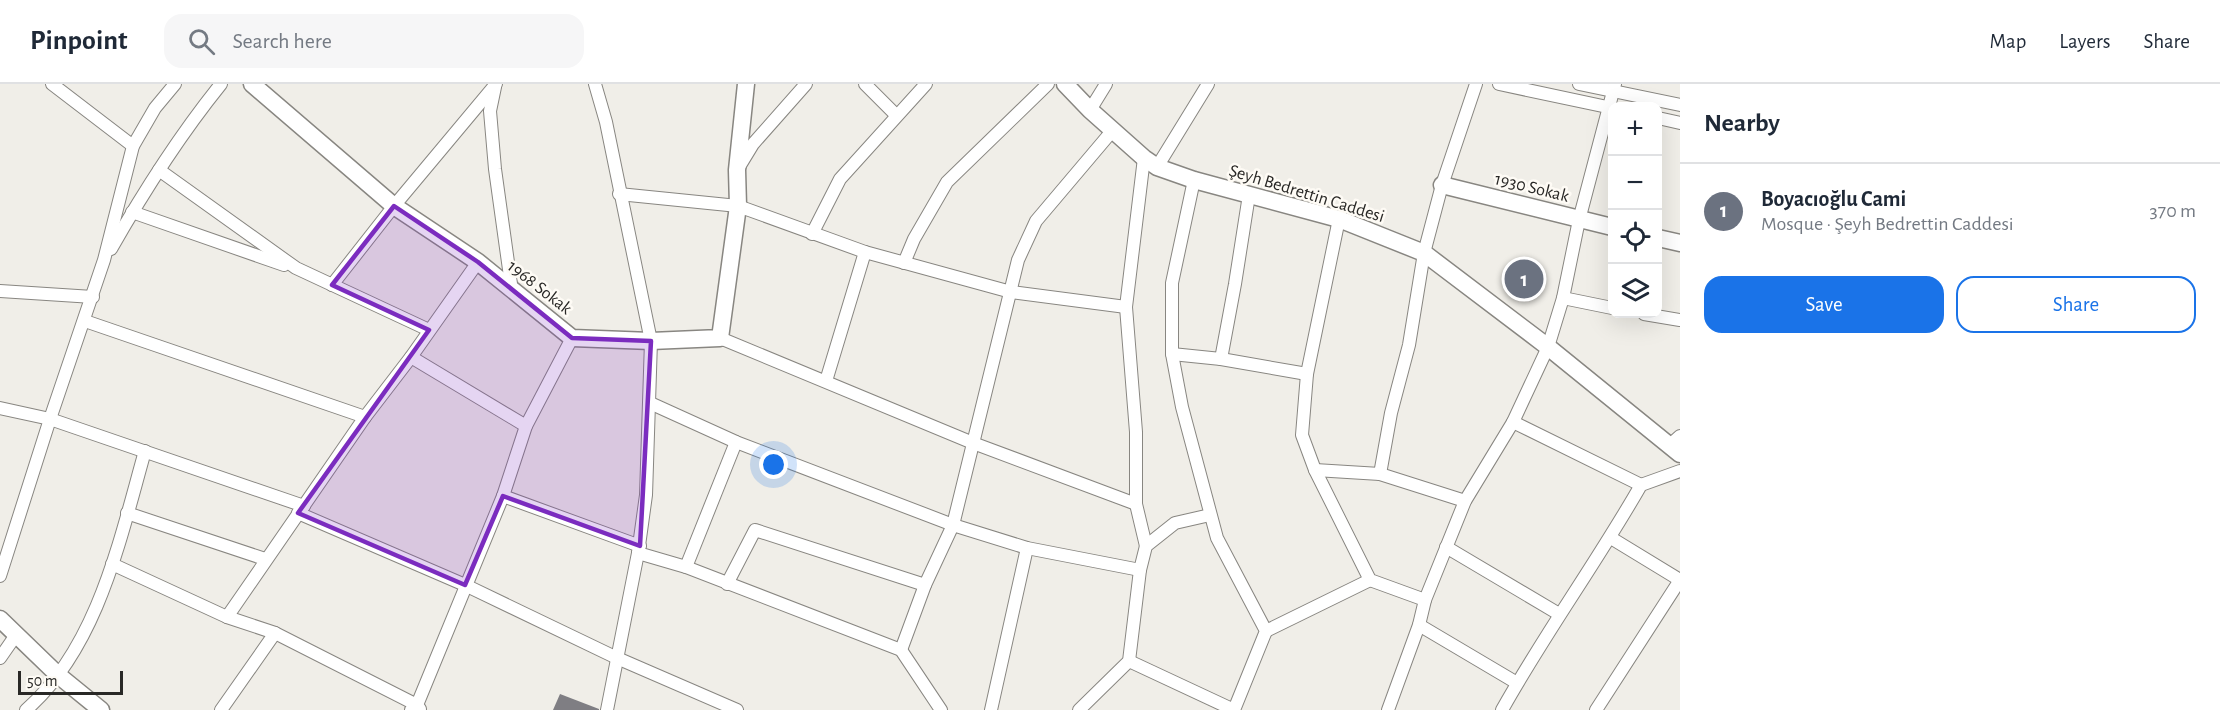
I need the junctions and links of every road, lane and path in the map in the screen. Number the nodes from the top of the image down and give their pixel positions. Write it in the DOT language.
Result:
graph roads {
  1 [pos="52,84"];
  2 [pos="175,84"];
  3 [pos="221,84"];
  4 [pos="252,84"];
  5 [pos="496,84"];
  6 [pos="595,84"];
  7 [pos="746,84"];
  8 [pos="806,84"];
  9 [pos="865,84"];
  10 [pos="926,84"];
  11 [pos="1048,84"];
  12 [pos="1065,84"];
  13 [pos="1106,84"];
  14 [pos="1208,84"];
  15 [pos="1476,84"];
  16 [pos="1499,84"];
  17 [pos="1579,84"];
  18 [pos="1614,88"];
  19 [pos="1680,105"];
  20 [pos="1608,106"];
  21 [pos="1089,110"];
  22 [pos="896,114"];
  23 [pos="1608,118"];
  24 [pos="1662,119"];
  25 [pos="1680,123"];
  26 [pos="1113,130"];
  27 [pos="133,146"];
  28 [pos="1150,162"];
  29 [pos="159,170"];
  30 [pos="737,170"];
  31 [pos="1194,180"];
  32 [pos="1442,184"];
  33 [pos="620,194"];
  34 [pos="1249,195"];
  35 [pos="394,206"];
  36 [pos="738,206"];
  37 [pos="132,213"];
  38 [pos="1339,219"];
  39 [pos="1579,220"];
  40 [pos="1608,226"];
  41 [pos="812,234"];
  42 [pos="1662,239"];
  43 [pos="1680,243"];
  44 [pos="865,252"];
  45 [pos="1424,253"];
  46 [pos="104,260"];
  47 [pos="478,262"];
  48 [pos="904,263"];
  49 [pos="300,270"];
  50 [pos="332,285"];
  51 [pos="0,291"];
  52 [pos="513,291"];
  53 [pos="1011,292"];
  54 [pos="93,297"];
  55 [pos="1563,298"];
  56 [pos="1126,307"];
  57 [pos="1608,307"];
  58 [pos="1662,317"];
  59 [pos="1680,320"];
  60 [pos="85,321"];
  61 [pos="429,330"];
  62 [pos="572,338"];
  63 [pos="720,338"];
  64 [pos="651,341"];
  65 [pos="1548,347"];
  66 [pos="1172,354"];
  67 [pos="411,357"];
  68 [pos="1221,359"];
  69 [pos="1307,374"];
  70 [pos="826,381"];
  71 [pos="650,403"];
  72 [pos="0,408"];
  73 [pos="365,417"];
  74 [pos="50,419"];
  75 [pos="1513,422"];
  76 [pos="526,426"];
  77 [pos="736,442"];
  78 [pos="973,443"];
  79 [pos="1676,445"];
  80 [pos="144,451"];
  81 [pos="1315,470"];
  82 [pos="1680,471"];
  83 [pos="1380,474"];
  84 [pos="1641,485"];
  85 [pos="503,496"];
  86 [pos="1465,501"];
  87 [pos="1136,504"];
  88 [pos="301,509"];
  89 [pos="127,513"];
  90 [pos="1210,514"];
  91 [pos="953,525"];
  92 [pos="1611,537"];
  93 [pos="1146,546"];
  94 [pos="1446,547"];
  95 [pos="1027,548"];
  96 [pos="639,549"];
  97 [pos="265,559"];
  98 [pos="112,564"];
  99 [pos="686,567"];
  100 [pos="1140,570"];
  101 [pos="0,576"];
  102 [pos="1370,580"];
  103 [pos="1680,580"];
  104 [pos="465,585"];
  105 [pos="727,585"];
  106 [pos="925,585"];
  107 [pos="1425,600"];
  108 [pos="1559,614"];
  109 [pos="227,617"];
  110 [pos="0,619"];
  111 [pos="1419,625"];
  112 [pos="1266,631"];
  113 [pos="274,633"];
  114 [pos="16,635"];
  115 [pos="901,650"];
  116 [pos="0,658"];
  117 [pos="617,658"];
  118 [pos="1128,661"];
  119 [pos="58,675"];
  120 [pos="1517,683"];
  121 [pos="416,708"];
  122 [pos="97,709"];
  123 [pos="26,710"];
  124 [pos="220,710"];
  125 [pos="607,710"];
  126 [pos="737,710"];
  127 [pos="941,710"];
  128 [pos="991,710"];
  129 [pos="1079,710"];
  130 [pos="1234,710"];
  131 [pos="1388,710"];
  132 [pos="1502,710"];
  133 [pos="1596,710"];
  1 -- 27 [label="street"];
  2 -- 27 [label="street"];
  3 -- 29 [label="street"];
  4 -- 35 [label="street, 1968 Sokak"];
  5 -- 35 [label="street"];
  5 -- 52 [label="street"];
  6 -- 33 [label="street"];
  7 -- 30 [label="street"];
  8 -- 30 [label="street"];
  9 -- 22 [label="street"];
  10 -- 22 [label="street"];
  11 -- 48 [label="street"];
  12 -- 21 [label="street, Şeyh Bedrettin Caddesi"];
  13 -- 21 [label="street"];
  14 -- 28 [label="street"];
  15 -- 32 [label="street"];
  16 -- 20 [label="street"];
  17 -- 18 [label="street"];
  18 -- 19 [label="street"];
  21 -- 26 [label="street, Şeyh Bedrettin Caddesi"];
  22 -- 41 [label="street"];
  23 -- 39 [label="street"];
  24 -- 25 [label="street"];
  26 -- 28 [label="street, Şeyh Bedrettin Caddesi"];
  26 -- 53 [label="street"];
  27 -- 46 [label="street"];
  28 -- 31 [label="street, Şeyh Bedrettin Caddesi"];
  28 -- 56 [label="street"];
  29 -- 37 [label="street"];
  29 -- 49 [label="street"];
  30 -- 36 [label="street"];
  31 -- 34 [label="street, Şeyh Bedrettin Caddesi"];
  31 -- 66 [label="street"];
  32 -- 39 [label="street, 1930 Sokak"];
  32 -- 45 [label="street"];
  33 -- 36 [label="street"];
  33 -- 64 [label="street"];
  34 -- 38 [label="street, Şeyh Bedrettin Caddesi"];
  34 -- 68 [label="street"];
  35 -- 47 [label="street, 1968 Sokak"];
  35 -- 50 [label="street"];
  36 -- 41 [label="street"];
  36 -- 63 [label="street"];
  37 -- 46 [label="street"];
  37 -- 49 [label="street"];
  38 -- 45 [label="street, Şeyh Bedrettin Caddesi"];
  38 -- 69 [label="street"];
  39 -- 40 [label="street, 1930 Sokak"];
  39 -- 55 [label="street"];
  41 -- 44 [label="street"];
  42 -- 43 [label="street"];
  44 -- 48 [label="street"];
  44 -- 70 [label="street"];
  45 -- 65 [label="street, Şeyh Bedrettin Caddesi"];
  45 -- 83 [label="street"];
  46 -- 54 [label="street"];
  47 -- 52 [label="street, 1968 Sokak"];
  47 -- 61 [label="street"];
  48 -- 53 [label="street"];
  49 -- 50 [label="street"];
  50 -- 61 [label="street"];
  51 -- 54 [label="street"];
  52 -- 62 [label="street, 1968 Sokak"];
  53 -- 56 [label="street"];
  53 -- 78 [label="street"];
  54 -- 60 [label="street"];
  55 -- 57 [label="street"];
  55 -- 65 [label="street"];
  56 -- 87 [label="street"];
  58 -- 59 [label="street"];
  60 -- 73 [label="street"];
  60 -- 74 [label="street"];
  61 -- 67 [label="street"];
  62 -- 64 [label="street, 1968 Sokak"];
  62 -- 76 [label="street"];
  63 -- 64 [label="street, 1968 Sokak"];
  63 -- 70 [label="street"];
  64 -- 71 [label="street"];
  65 -- 75 [label="street"];
  65 -- 79 [label="street, Şeyh Bedrettin Caddesi"];
  66 -- 68 [label="street"];
  66 -- 90 [label="street"];
  67 -- 73 [label="street"];
  67 -- 76 [label="street"];
  68 -- 69 [label="street"];
  69 -- 81 [label="street"];
  70 -- 78 [label="street"];
  71 -- 77 [label="street"];
  71 -- 96 [label="street"];
  72 -- 74 [label="street"];
  73 -- 88 [label="street"];
  74 -- 80 [label="street"];
  74 -- 101 [label="street"];
  75 -- 84 [label="street"];
  75 -- 86 [label="street"];
  76 -- 85 [label="street"];
  77 -- 91 [label="street"];
  77 -- 99 [label="street"];
  78 -- 87 [label="street"];
  78 -- 91 [label="street"];
  80 -- 88 [label="street"];
  80 -- 89 [label="street"];
  81 -- 83 [label="street"];
  81 -- 102 [label="street"];
  82 -- 84 [label="street"];
  83 -- 86 [label="street"];
  84 -- 92 [label="street"];
  85 -- 96 [label="street"];
  85 -- 104 [label="street"];
  86 -- 94 [label="street"];
  87 -- 93 [label="street"];
  88 -- 97 [label="street"];
  88 -- 104 [label="street"];
  89 -- 97 [label="street"];
  89 -- 98 [label="street"];
  90 -- 93 [label="street"];
  90 -- 112 [label="street"];
  91 -- 95 [label="street"];
  91 -- 106 [label="street"];
  92 -- 103 [label="street"];
  92 -- 108 [label="street"];
  93 -- 100 [label="street"];
  94 -- 107 [label="street"];
  94 -- 108 [label="street"];
  95 -- 100 [label="street"];
  95 -- 128 [label="street"];
  96 -- 99 [label="street"];
  96 -- 117 [label="street"];
  97 -- 109 [label="street"];
  98 -- 109 [label="street"];
  98 -- 119 [label="street"];
  99 -- 105 [label="street"];
  100 -- 118 [label="street"];
  102 -- 107 [label="street"];
  102 -- 112 [label="street"];
  103 -- 133 [label="street"];
  104 -- 117 [label="street"];
  104 -- 121 [label="street"];
  105 -- 106 [label="street"];
  105 -- 115 [label="street"];
  106 -- 115 [label="street"];
  107 -- 111 [label="street"];
  108 -- 120 [label="street"];
  109 -- 113 [label="street"];
  110 -- 114 [label="street"];
  111 -- 120 [label="street"];
  111 -- 131 [label="street"];
  112 -- 130 [label="street"];
  113 -- 121 [label="street"];
  113 -- 124 [label="street"];
  114 -- 116 [label="street"];
  114 -- 119 [label="street"];
  115 -- 127 [label="street"];
  117 -- 125 [label="street"];
  117 -- 126 [label="street"];
  118 -- 129 [label="street"];
  118 -- 130 [label="street"];
  119 -- 122 [label="street"];
  119 -- 123 [label="street"];
  120 -- 132 [label="street"];
}
